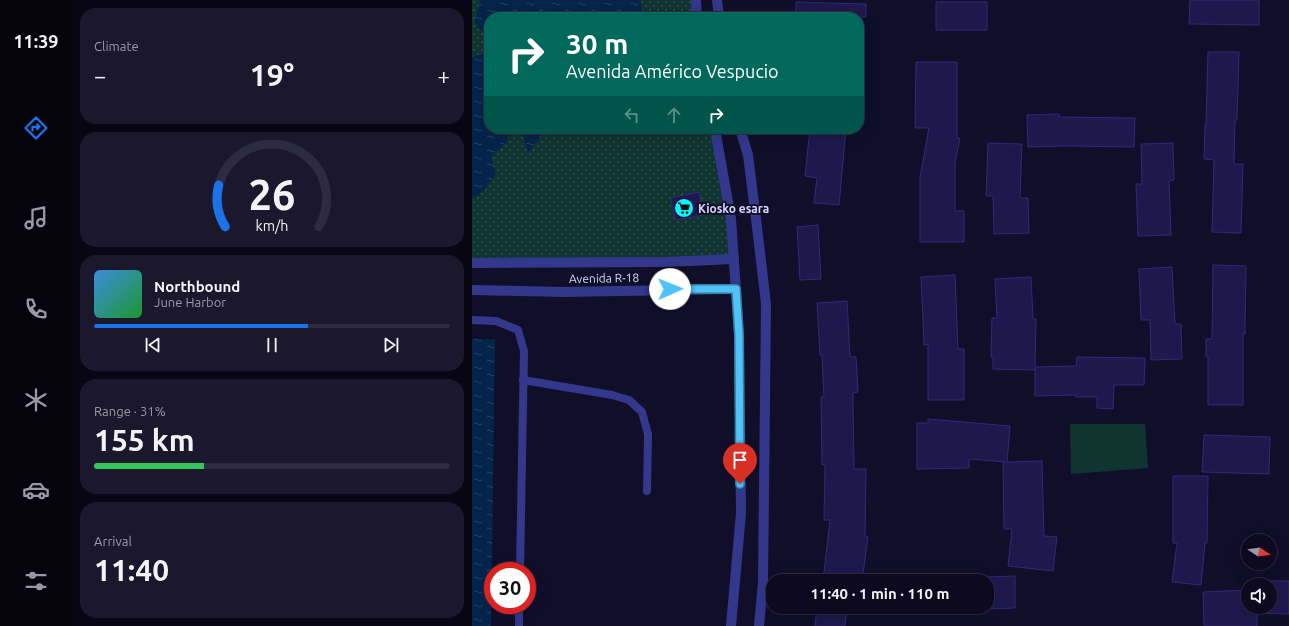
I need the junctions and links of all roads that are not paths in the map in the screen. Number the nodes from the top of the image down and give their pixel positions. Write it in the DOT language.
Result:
graph roads {
  1 [pos="696,0"];
  2 [pos="717,0"];
  3 [pos="697,12"];
  4 [pos="718,12"];
  5 [pos="716,134"];
  6 [pos="742,134"];
  7 [pos="734,259"];
  8 [pos="472,263"];
  9 [pos="736,289"];
  10 [pos="472,290"];
  11 [pos="472,320"];
  12 [pos="523,380"];
  13 [pos="648,491"];
  14 [pos="520,562"];
  15 [pos="519,614"];
  16 [pos="518,626"];
  17 [pos="731,626"];
  18 [pos="760,626"];
  1 -- 3 [label="street"];
  2 -- 4 [label="street"];
  5 -- 7 [label="street"];
  6 -- 18 [label="street"];
  7 -- 8 [label="street, Avenida R-18"];
  7 -- 9 [label="street"];
  9 -- 10 [label="street, Avenida R-18"];
  9 -- 17 [label="street"];
  11 -- 12 [label="lane"];
  12 -- 13 [label="lane"];
  12 -- 14 [label="lane"];
  15 -- 16 [label="lane"];
}
